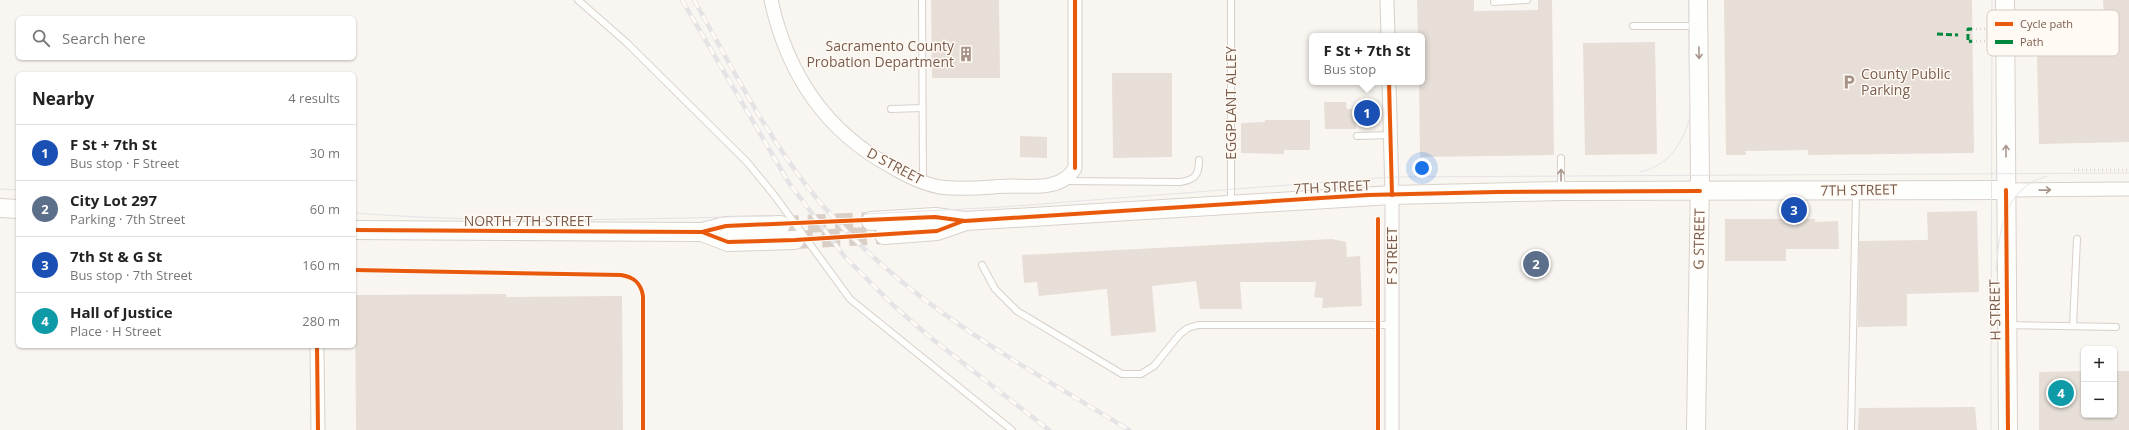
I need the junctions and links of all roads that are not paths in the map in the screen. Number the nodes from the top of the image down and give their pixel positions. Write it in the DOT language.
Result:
graph roads {
  1 [pos="578,0"];
  2 [pos="771,0"];
  3 [pos="922,0"];
  4 [pos="1076,0"];
  5 [pos="1231,0"];
  6 [pos="1387,0"];
  7 [pos="1698,0"];
  8 [pos="2005,0"];
  9 [pos="1527,1"];
  10 [pos="1494,2"];
  11 [pos="2005,10"];
  12 [pos="1633,26"];
  13 [pos="1698,26"];
  14 [pos="1388,33"];
  15 [pos="2005,56"];
  16 [pos="1389,85"];
  17 [pos="922,108"];
  18 [pos="891,109"];
  19 [pos="1391,135"];
  20 [pos="1356,136"];
  21 [pos="1561,158"];
  22 [pos="1199,160"];
  23 [pos="1064,181"];
  24 [pos="923,182"];
  25 [pos="2129,189"];
  26 [pos="1856,190"];
  27 [pos="2006,190"];
  28 [pos="1561,191"];
  29 [pos="1700,191"];
  30 [pos="1392,194"];
  31 [pos="1231,206"];
  32 [pos="0,208"];
  33 [pos="16,210"];
  34 [pos="872,221"];
  35 [pos="965,221"];
  36 [pos="781,225"];
  37 [pos="356,230"];
  38 [pos="702,232"];
  39 [pos="884,235"];
  40 [pos="2077,239"];
  41 [pos="795,240"];
  42 [pos="982,265"];
  43 [pos="1391,325"];
  44 [pos="2007,325"];
  45 [pos="2073,326"];
  46 [pos="2116,327"];
  47 [pos="317,348"];
  48 [pos="318,430"];
  49 [pos="1012,430"];
  50 [pos="1392,430"];
  51 [pos="1696,430"];
  52 [pos="1850,430"];
  53 [pos="2008,430"];
  1 -- 49 [label="lane"];
  2 -- 24 [label="street, D STREET"];
  3 -- 17 [label="lane"];
  4 -- 23 [label="street"];
  5 -- 31 [label="lane, EGGPLANT ALLEY"];
  6 -- 14 [label="street"];
  7 -- 13 [label="main road, G STREET"];
  11 -- 8 [label="main road, H STREET, one-way"];
  9 -- 10 [label="lane"];
  12 -- 13 [label="lane"];
  13 -- 29 [label="main road, G STREET, one-way"];
  27 -- 15 [label="main road, H STREET, one-way"];
  16 -- 19 [label="street, F STREET"];
  17 -- 18 [label="lane"];
  17 -- 24 [label="lane"];
  19 -- 20 [label="lane"];
  19 -- 30 [label="street, F STREET"];
  28 -- 21 [label="lane, one-way"];
  22 -- 23 [label="lane"];
  23 -- 24 [label="street, D STREET"];
  27 -- 25 [label="street, 7TH STREET, one-way"];
  26 -- 27 [label="main road, 7TH STREET"];
  26 -- 29 [label="main road, 7TH STREET"];
  26 -- 52 [label="lane"];
  27 -- 44 [label="main road, H STREET"];
  28 -- 29 [label="main road, 7TH STREET"];
  28 -- 30 [label="main road, 7TH STREET"];
  29 -- 51 [label="main road, G STREET"];
  30 -- 31 [label="main road, 7TH STREET"];
  30 -- 43 [label="street, F STREET"];
  31 -- 35 [label="main road, 7TH STREET"];
  32 -- 33 [label="main road"];
  34 -- 35 [label="main road, 7TH STREET"];
  35 -- 39 [label="main road, 7TH STREET"];
  36 -- 38 [label="main road"];
  37 -- 38 [label="main road, NORTH 7TH STREET"];
  38 -- 41 [label="main road"];
  40 -- 45 [label="lane"];
  42 -- 43 [label="lane"];
  43 -- 50 [label="street, F STREET"];
  44 -- 45 [label="lane"];
  44 -- 53 [label="main road, H STREET"];
  45 -- 46 [label="lane"];
  47 -- 48 [label="street"];
}
